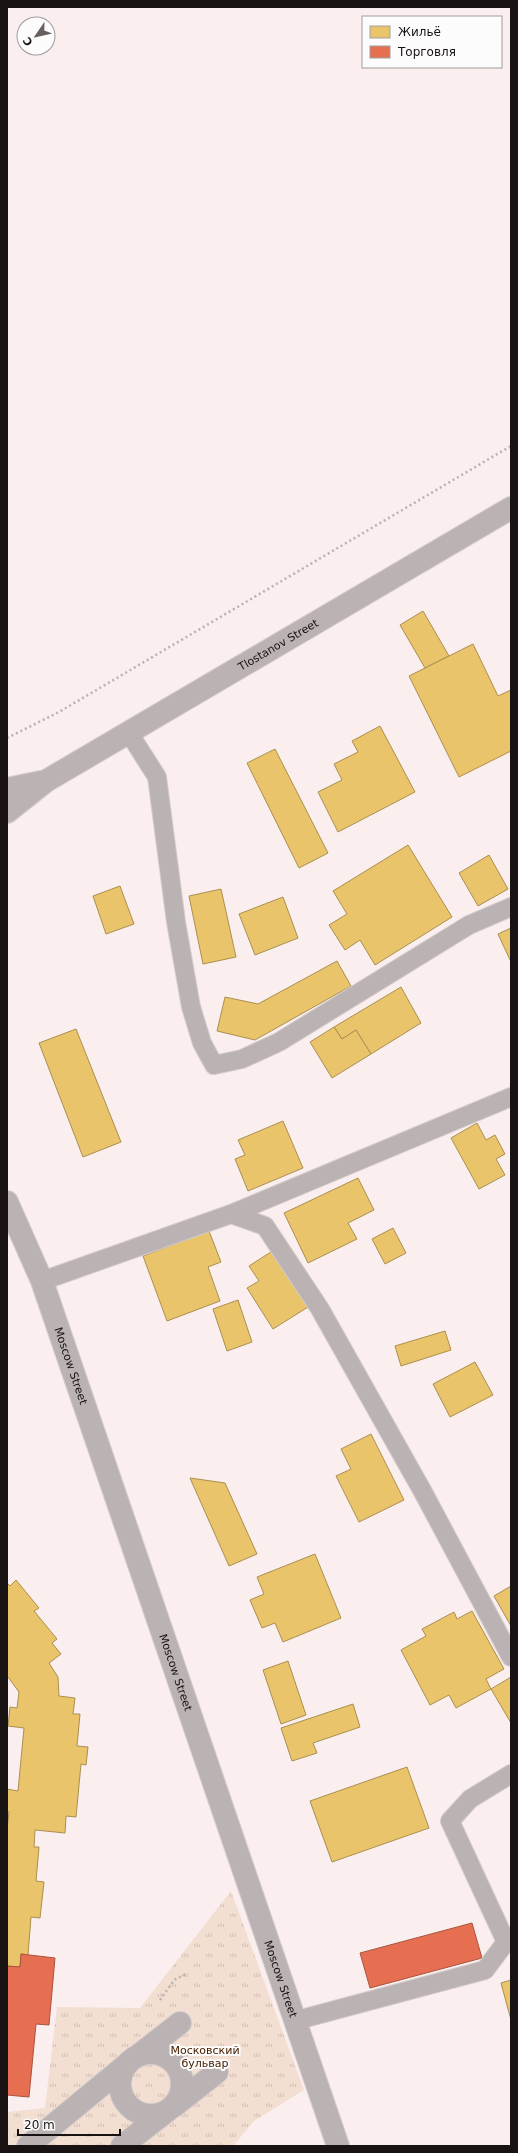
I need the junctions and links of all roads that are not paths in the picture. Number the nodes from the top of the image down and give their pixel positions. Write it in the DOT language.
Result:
graph roads {
  1 [pos="511,508"];
  2 [pos="129,733"];
  3 [pos="46,781"];
  4 [pos="7,789"];
  5 [pos="7,812"];
  6 [pos="511,907"];
  7 [pos="511,1097"];
  8 [pos="7,1202"];
  9 [pos="231,1214"];
  10 [pos="42,1281"];
  11 [pos="511,1657"];
  12 [pos="511,1774"];
  13 [pos="294,2021"];
  14 [pos="180,2022"];
  15 [pos="133,2060"];
  16 [pos="217,2072"];
  17 [pos="172,2108"];
  18 [pos="28,2146"];
  19 [pos="122,2146"];
  20 [pos="338,2146"];
  1 -- 2 [label="main road, Tlostanov Street"];
  2 -- 3 [label="main road, Tlostanov Street"];
  2 -- 6 [label="lane"];
  3 -- 4 [label="main road"];
  3 -- 5 [label="main road"];
  7 -- 9 [label="lane"];
  8 -- 10 [label="street, Moscow Street"];
  9 -- 10 [label="lane"];
  9 -- 11 [label="lane"];
  10 -- 13 [label="street, Moscow Street"];
  12 -- 13 [label="lane"];
  13 -- 20 [label="street, Moscow Street"];
  14 -- 15 [label="street"];
  15 -- 17 [label="street"];
  15 -- 17 [label="street"];
  15 -- 18 [label="street"];
  16 -- 17 [label="street"];
  17 -- 19 [label="street"];
}
